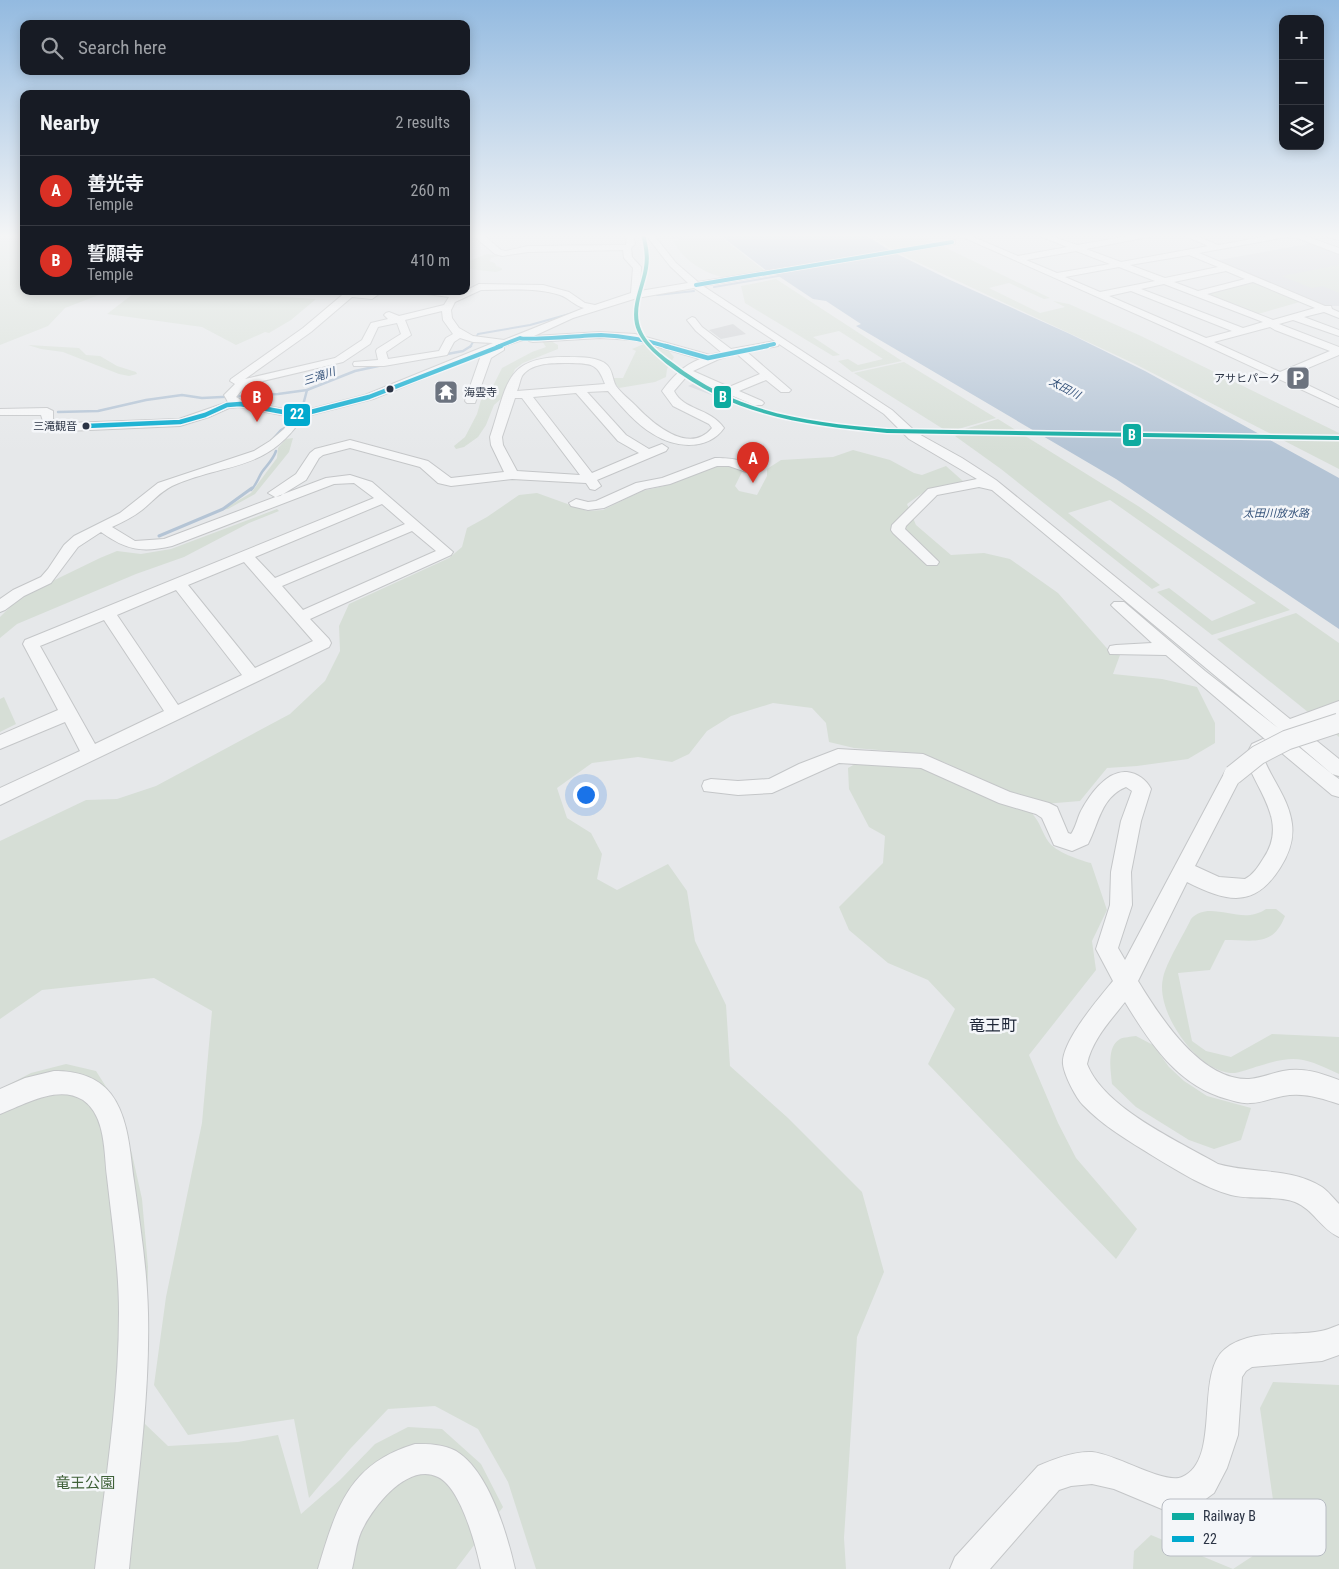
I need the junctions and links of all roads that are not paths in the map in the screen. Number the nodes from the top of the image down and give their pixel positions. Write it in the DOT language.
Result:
graph roads {
  1 [pos="335,307"];
  2 [pos="437,307"];
  3 [pos="449,307"];
  4 [pos="593,307"];
  5 [pos="729,307"];
  6 [pos="1127,307"];
  7 [pos="1181,307"];
  8 [pos="1232,307"];
  9 [pos="597,308"];
  10 [pos="1324,308"];
  11 [pos="1339,308"];
  12 [pos="376,314"];
  13 [pos="1339,315"];
  14 [pos="1293,317"];
  15 [pos="744,319"];
  16 [pos="398,320"];
  17 [pos="692,320"];
  18 [pos="1271,323"];
  19 [pos="1242,331"];
  20 [pos="1339,333"];
  21 [pos="458,335"];
  22 [pos="522,339"];
  23 [pos="1205,341"];
  24 [pos="505,343"];
  25 [pos="774,344"];
  26 [pos="1339,351"];
  27 [pos="734,352"];
  28 [pos="708,358"];
  29 [pos="808,362"];
  30 [pos="384,363"];
  31 [pos="358,364"];
  32 [pos="687,372"];
  33 [pos="768,375"];
  34 [pos="1280,376"];
  35 [pos="611,387"];
  36 [pos="579,390"];
  37 [pos="785,390"];
  38 [pos="729,391"];
  39 [pos="525,394"];
  40 [pos="510,395"];
  41 [pos="471,400"];
  42 [pos="758,402"];
  43 [pos="1338,403"];
  44 [pos="240,404"];
  45 [pos="227,405"];
  46 [pos="0,412"];
  47 [pos="299,415"];
  48 [pos="662,448"];
  49 [pos="648,454"];
  50 [pos="749,469"];
  51 [pos="512,474"];
  52 [pos="589,479"];
  53 [pos="991,483"];
  54 [pos="383,499"];
  55 [pos="606,501"];
  56 [pos="576,503"];
  57 [pos="257,509"];
  58 [pos="414,524"];
  59 [pos="103,527"];
  60 [pos="246,555"];
  61 [pos="932,562"];
  62 [pos="178,583"];
  63 [pos="272,585"];
  64 [pos="1119,605"];
  65 [pos="0,606"];
  66 [pos="107,612"];
  67 [pos="301,618"];
  68 [pos="1116,650"];
  69 [pos="1171,650"];
  70 [pos="253,677"];
  71 [pos="1339,707"];
  72 [pos="68,713"];
  73 [pos="175,714"];
  74 [pos="1339,723"];
  75 [pos="1285,732"];
  76 [pos="0,742"];
  77 [pos="91,754"];
  78 [pos="1339,769"];
  79 [pos="1339,781"];
  80 [pos="711,786"];
  81 [pos="1339,790"];
  82 [pos="0,797"];
  83 [pos="1183,870"];
  84 [pos="1126,982"];
  85 [pos="1339,1092"];
  86 [pos="0,1102"];
  87 [pos="1339,1223"];
  88 [pos="1339,1340"];
  89 [pos="112,1569"];
  90 [pos="335,1569"];
  91 [pos="498,1569"];
  92 [pos="967,1569"];
  1 -- 45 [label="street"];
  2 -- 16 [label="street"];
  3 -- 21 [label="street"];
  4 -- 9 [label="street"];
  5 -- 15 [label="street"];
  6 -- 23 [label="street"];
  7 -- 19 [label="street"];
  8 -- 18 [label="street"];
  9 -- 22 [label="street"];
  10 -- 11 [label="street"];
  10 -- 13 [label="street"];
  10 -- 14 [label="street"];
  12 -- 16 [label="street"];
  14 -- 18 [label="street"];
  14 -- 20 [label="street"];
  15 -- 25 [label="street"];
  15 -- 29 [label="street"];
  16 -- 30 [label="street"];
  16 -- 44 [label="street"];
  17 -- 27 [label="street"];
  18 -- 19 [label="street"];
  18 -- 26 [label="street"];
  19 -- 23 [label="street"];
  21 -- 24 [label="street"];
  21 -- 30 [label="street"];
  22 -- 24 [label="street"];
  22 -- 28 [label="street"];
  22 -- 41 [label="street"];
  23 -- 34 [label="street"];
  24 -- 47 [label="street"];
  25 -- 27 [label="street"];
  25 -- 29 [label="street"];
  26 -- 34 [label="street"];
  27 -- 28 [label="street"];
  27 -- 33 [label="street"];
  28 -- 32 [label="street"];
  29 -- 53 [label="street"];
  30 -- 31 [label="street"];
  32 -- 35 [label="street"];
  32 -- 38 [label="street"];
  33 -- 37 [label="street"];
  33 -- 38 [label="street"];
  34 -- 43 [label="street"];
  35 -- 36 [label="street"];
  35 -- 40 [label="street"];
  36 -- 39 [label="street"];
  36 -- 49 [label="street"];
  38 -- 42 [label="street"];
  39 -- 40 [label="street"];
  39 -- 52 [label="street"];
  40 -- 51 [label="street"];
  44 -- 45 [label="street"];
  44 -- 47 [label="street"];
  45 -- 46 [label="street"];
  47 -- 59 [label="street"];
  48 -- 49 [label="street"];
  49 -- 52 [label="street"];
  50 -- 55 [label="street"];
  51 -- 52 [label="street"];
  51 -- 57 [label="street"];
  52 -- 55 [label="street"];
  53 -- 61 [label="street"];
  53 -- 64 [label="street"];
  53 -- 75 [label="street"];
  54 -- 57 [label="street"];
  54 -- 58 [label="street"];
  54 -- 60 [label="street"];
  55 -- 56 [label="street"];
  57 -- 59 [label="street"];
  58 -- 63 [label="street"];
  58 -- 67 [label="street"];
  59 -- 65 [label="street"];
  60 -- 62 [label="street"];
  60 -- 63 [label="street"];
  62 -- 66 [label="street"];
  62 -- 70 [label="street"];
  63 -- 67 [label="street"];
  64 -- 69 [label="street"];
  64 -- 75 [label="street"];
  66 -- 72 [label="street"];
  66 -- 73 [label="street"];
  67 -- 70 [label="street"];
  68 -- 69 [label="street"];
  69 -- 81 [label="street"];
  70 -- 73 [label="street"];
  71 -- 75 [label="street"];
  72 -- 76 [label="street"];
  72 -- 77 [label="street"];
  73 -- 77 [label="street"];
  74 -- 83 [label="street, bridge"];
  75 -- 78 [label="street"];
  75 -- 79 [label="street"];
  75 -- 83 [label="street"];
  77 -- 82 [label="street"];
  80 -- 84 [label="street"];
  83 -- 84 [label="street"];
  84 -- 85 [label="street"];
  84 -- 87 [label="street"];
  86 -- 89 [label="street"];
  88 -- 92 [label="street"];
  90 -- 91 [label="street"];
}
